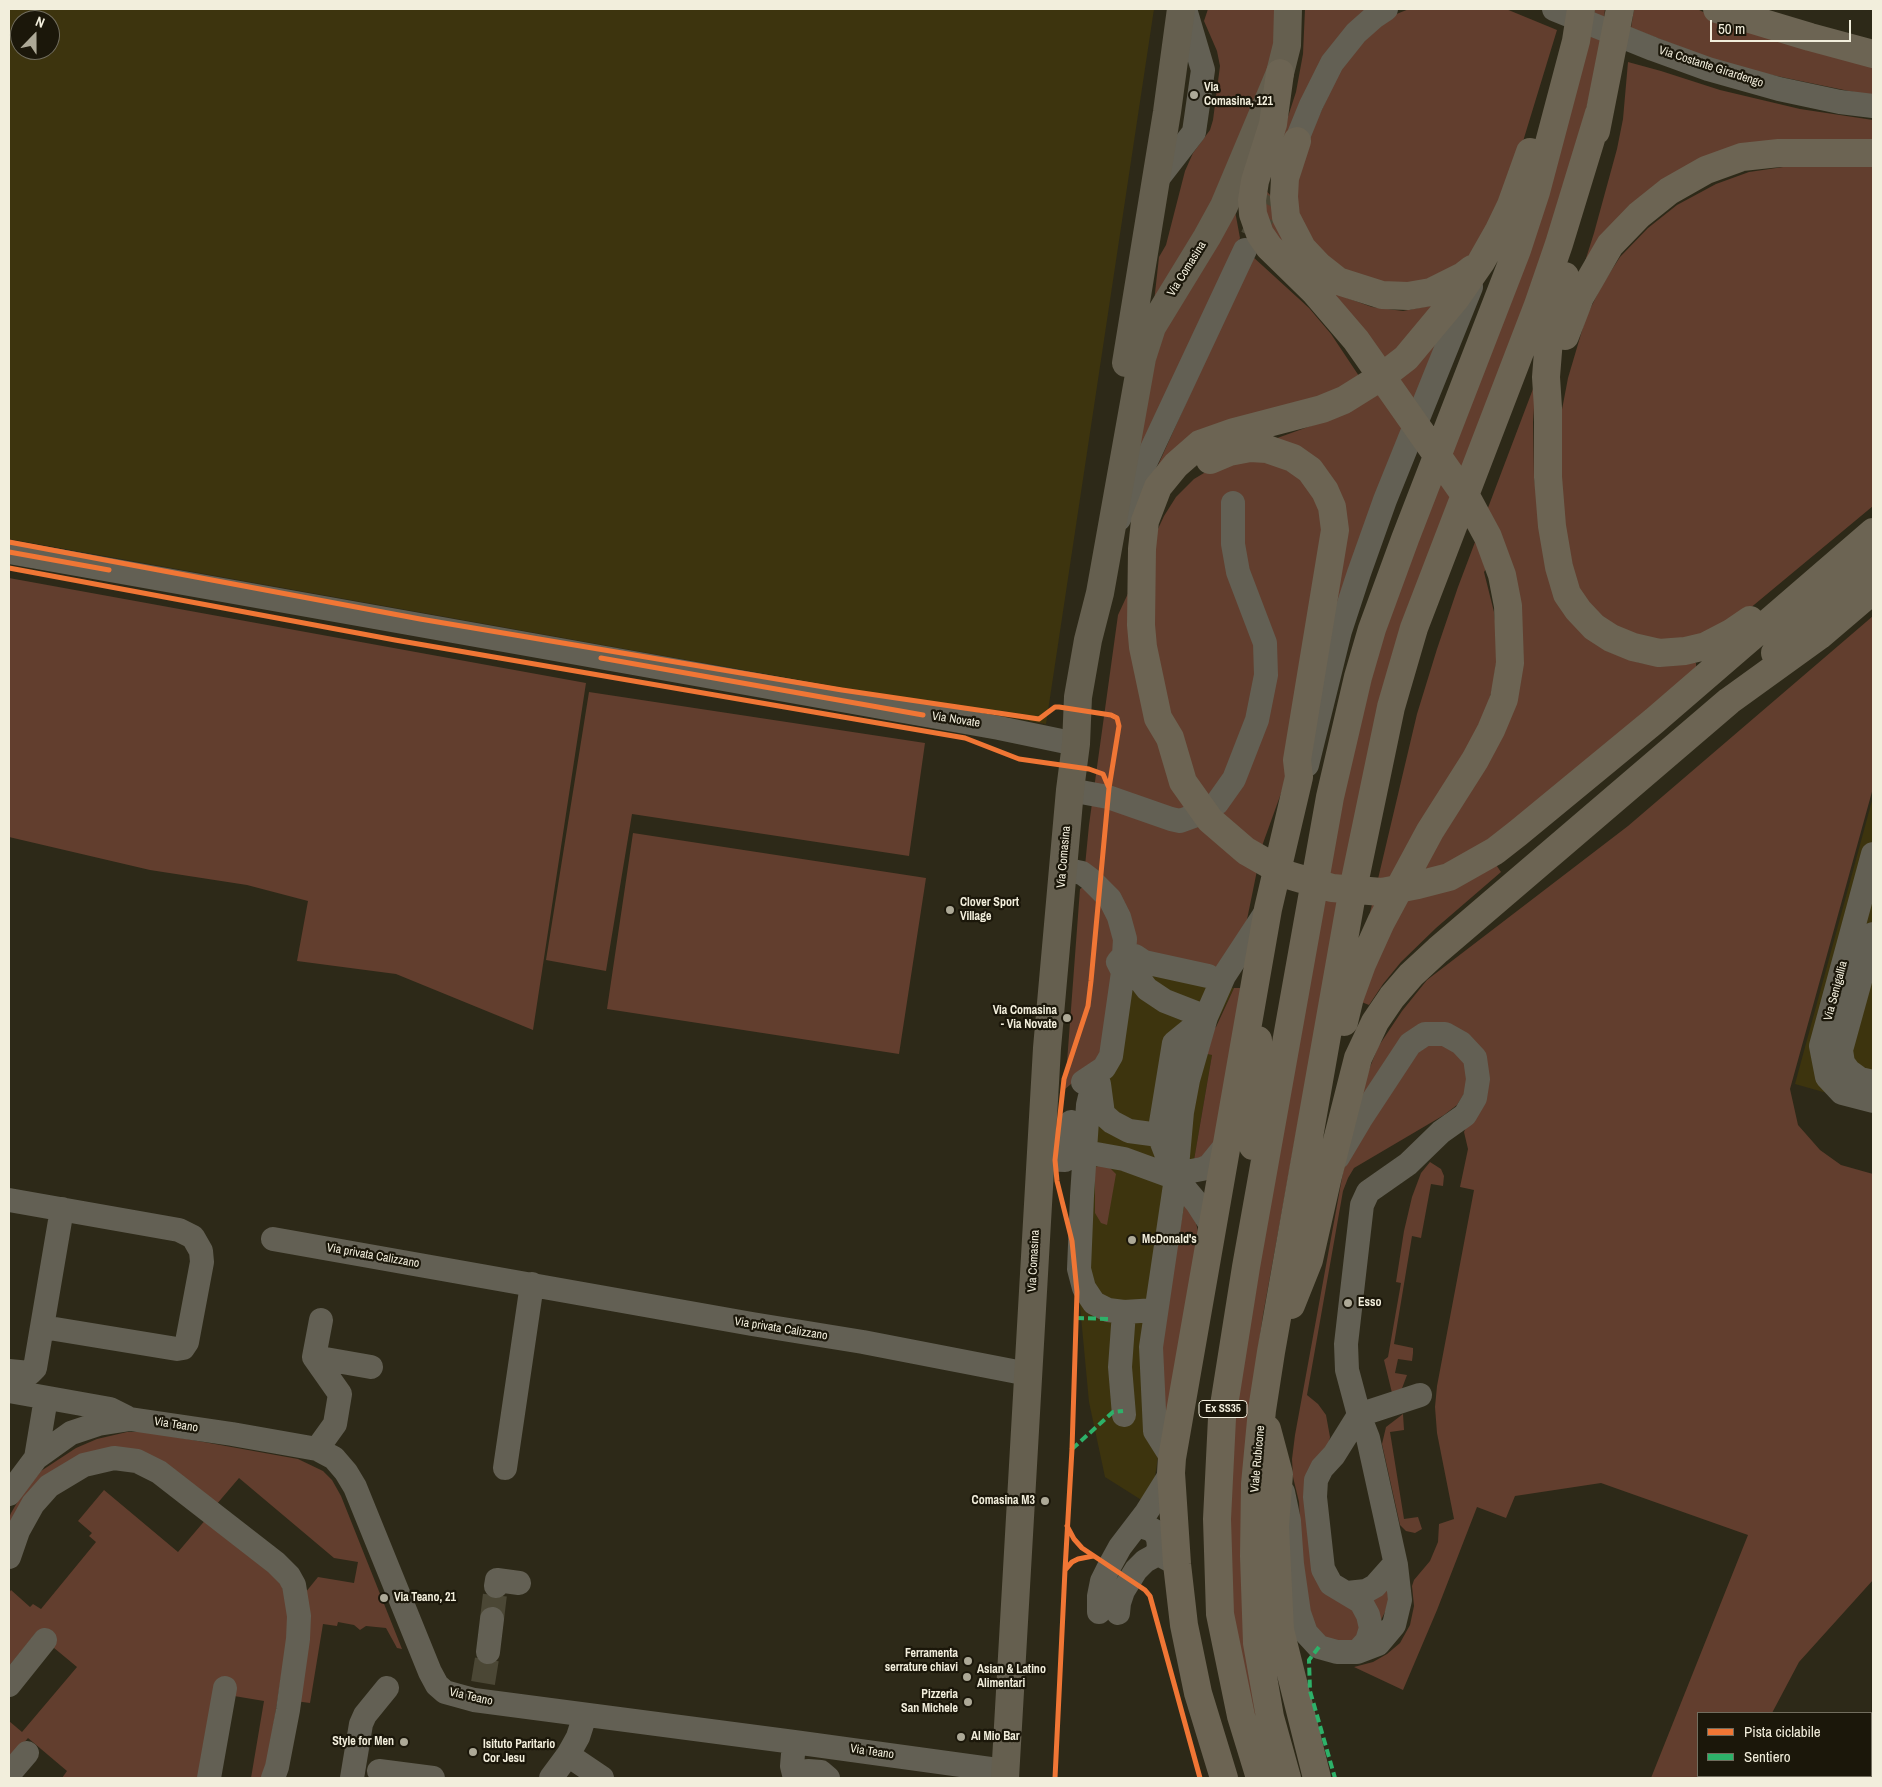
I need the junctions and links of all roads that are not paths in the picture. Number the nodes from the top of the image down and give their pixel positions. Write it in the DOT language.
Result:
graph roads {
  1 [pos="1288,9"];
  2 [pos="1386,9"];
  3 [pos="1554,9"];
  4 [pos="1581,9"];
  5 [pos="1620,9"];
  6 [pos="1717,9"];
  7 [pos="1187,12"];
  8 [pos="1873,54"];
  9 [pos="1280,73"];
  10 [pos="1567,77"];
  11 [pos="1873,106"];
  12 [pos="1599,113"];
  13 [pos="1297,141"];
  14 [pos="1873,153"];
  15 [pos="1156,181"];
  16 [pos="1272,197"];
  17 [pos="1246,250"];
  18 [pos="1480,262"];
  19 [pos="1548,408"];
  20 [pos="1233,503"];
  21 [pos="1873,532"];
  22 [pos="1109,538"];
  23 [pos="9,552"];
  24 [pos="1873,561"];
  25 [pos="1837,563"];
  26 [pos="1873,590"];
  27 [pos="1729,701"];
  28 [pos="1170,738"];
  29 [pos="1076,744"];
  30 [pos="1299,777"];
  31 [pos="1070,790"];
  32 [pos="1873,854"];
  33 [pos="1063,869"];
  34 [pos="1268,909"];
  35 [pos="1873,934"];
  36 [pos="1124,955"];
  37 [pos="1208,976"];
  38 [pos="1257,976"];
  39 [pos="1206,1017"];
  40 [pos="1096,1075"];
  41 [pos="1873,1082"];
  42 [pos="1873,1101"];
  43 [pos="1159,1135"];
  44 [pos="1308,1141"];
  45 [pos="1226,1145"];
  46 [pos="1085,1152"];
  47 [pos="1041,1159"];
  48 [pos="1328,1176"];
  49 [pos="1176,1178"];
  50 [pos="9,1200"];
  51 [pos="62,1209"];
  52 [pos="1213,1228"];
  53 [pos="273,1239"];
  54 [pos="532,1284"];
  55 [pos="1156,1310"];
  56 [pos="1124,1312"];
  57 [pos="321,1320"];
  58 [pos="43,1327"];
  59 [pos="1232,1351"];
  60 [pos="1271,1352"];
  61 [pos="314,1357"];
  62 [pos="371,1367"];
  63 [pos="9,1371"];
  64 [pos="1028,1374"];
  65 [pos="9,1391"];
  66 [pos="1420,1394"];
  67 [pos="46,1398"];
  68 [pos="1262,1410"];
  69 [pos="1124,1415"];
  70 [pos="1359,1415"];
  71 [pos="130,1419"];
  72 [pos="317,1450"];
  73 [pos="36,1458"];
  74 [pos="1171,1465"];
  75 [pos="505,1468"];
  76 [pos="1279,1474"];
  77 [pos="9,1494"];
  78 [pos="1137,1525"];
  79 [pos="9,1557"];
  80 [pos="1166,1560"];
  81 [pos="1396,1565"];
  82 [pos="1347,1592"];
  83 [pos="492,1618"];
  84 [pos="45,1640"];
  85 [pos="488,1652"];
  86 [pos="1357,1652"];
  87 [pos="9,1684"];
  88 [pos="225,1688"];
  89 [pos="387,1688"];
  90 [pos="585,1715"];
  91 [pos="794,1742"];
  92 [pos="27,1752"];
  93 [pos="568,1755"];
  94 [pos="379,1771"];
  95 [pos="9,1774"];
  96 [pos="1005,1775"];
  97 [pos="209,1778"];
  98 [pos="273,1778"];
  99 [pos="352,1778"];
  100 [pos="433,1778"];
  101 [pos="551,1778"];
  102 [pos="602,1778"];
  103 [pos="828,1778"];
  104 [pos="1224,1778"];
  105 [pos="1260,1778"];
  106 [pos="1287,1778"];
  107 [pos="1317,1778"];
  1 -- 9 [label="main road, Via Comasina"];
  2 -- 13 [label="street"];
  3 -- 11 [label="street, Via Costante Girardengo"];
  4 -- 10 [label="highway"];
  5 -- 12 [label="highway"];
  6 -- 8 [label="highway"];
  7 -- 15 [label="main road, Via Comasina"];
  7 -- 15 [label="street, Via Comasina"];
  9 -- 22 [label="main road, Via Comasina"];
  9 -- 44 [label="highway"];
  10 -- 18 [label="highway"];
  10 -- 59 [label="highway"];
  12 -- 19 [label="highway"];
  12 -- 44 [label="highway"];
  13 -- 16 [label="street"];
  13 -- 18 [label="highway"];
  14 -- 19 [label="highway"];
  15 -- 22 [label="main road, Via Comasina"];
  17 -- 22 [label="street"];
  18 -- 28 [label="highway"];
  18 -- 30 [label="street"];
  19 -- 25 [label="highway"];
  20 -- 31 [label="street"];
  21 -- 25 [label="highway"];
  22 -- 29 [label="main road, Via Comasina"];
  23 -- 29 [label="street, Via Novate"];
  24 -- 27 [label="highway"];
  25 -- 28 [label="highway"];
  26 -- 27 [label="highway"];
  27 -- 48 [label="highway"];
  28 -- 30 [label="highway"];
  29 -- 31 [label="main road, Via Comasina"];
  30 -- 34 [label="highway"];
  31 -- 33 [label="main road, Via Comasina"];
  32 -- 42 [label="street, Via Senigallia"];
  33 -- 36 [label="street"];
  33 -- 47 [label="main road, Via Comasina"];
  34 -- 38 [label="highway"];
  34 -- 39 [label="street"];
  35 -- 41 [label="street"];
  36 -- 37 [label="street"];
  36 -- 39 [label="street"];
  36 -- 40 [label="street"];
  38 -- 45 [label="highway"];
  38 -- 59 [label="highway"];
  39 -- 43 [label="street"];
  39 -- 49 [label="street"];
  40 -- 43 [label="street"];
  40 -- 46 [label="street"];
  40 -- 47 [label="street"];
  43 -- 49 [label="street"];
  44 -- 60 [label="highway, Viale Rubicone"];
  45 -- 49 [label="street"];
  45 -- 52 [label="highway"];
  46 -- 49 [label="street"];
  46 -- 56 [label="street"];
  47 -- 64 [label="main road, Via Comasina"];
  48 -- 60 [label="highway"];
  48 -- 70 [label="street"];
  49 -- 52 [label="street"];
  49 -- 55 [label="street"];
  50 -- 51 [label="street"];
  51 -- 58 [label="street"];
  51 -- 58 [label="street"];
  52 -- 74 [label="highway"];
  53 -- 54 [label="street, Via privata Calizzano"];
  54 -- 64 [label="street, Via privata Calizzano"];
  54 -- 75 [label="street"];
  55 -- 56 [label="street"];
  55 -- 74 [label="street"];
  56 -- 69 [label="street"];
  57 -- 61 [label="street"];
  58 -- 63 [label="street"];
  59 -- 105 [label="highway, Ex SS35"];
  60 -- 68 [label="highway, Viale Rubicone"];
  61 -- 62 [label="street"];
  61 -- 72 [label="street"];
  64 -- 96 [label="main road, Via Comasina"];
  65 -- 67 [label="street"];
  66 -- 70 [label="street"];
  67 -- 71 [label="street"];
  67 -- 73 [label="street"];
  68 -- 76 [label="highway"];
  68 -- 106 [label="highway, Viale Rubicone"];
  70 -- 81 [label="street"];
  70 -- 82 [label="street"];
  71 -- 72 [label="street, Via Teano"];
  71 -- 73 [label="street, Via Teano"];
  72 -- 90 [label="street, Via Teano"];
  73 -- 77 [label="street"];
  74 -- 78 [label="street"];
  74 -- 80 [label="highway"];
  76 -- 86 [label="street"];
  76 -- 107 [label="highway"];
  78 -- 80 [label="street"];
  78 -- 80 [label="street"];
  79 -- 98 [label="street"];
  80 -- 104 [label="highway"];
  81 -- 82 [label="street"];
  81 -- 86 [label="street"];
  82 -- 86 [label="street"];
  83 -- 85 [label="street"];
  84 -- 87 [label="street"];
  88 -- 97 [label="street"];
  89 -- 99 [label="street"];
  90 -- 91 [label="street, Via Teano"];
  90 -- 93 [label="street"];
  91 -- 96 [label="street, Via Teano"];
  91 -- 103 [label="street"];
  92 -- 95 [label="street"];
  93 -- 101 [label="street"];
  93 -- 102 [label="street"];
  94 -- 100 [label="street"];
}
